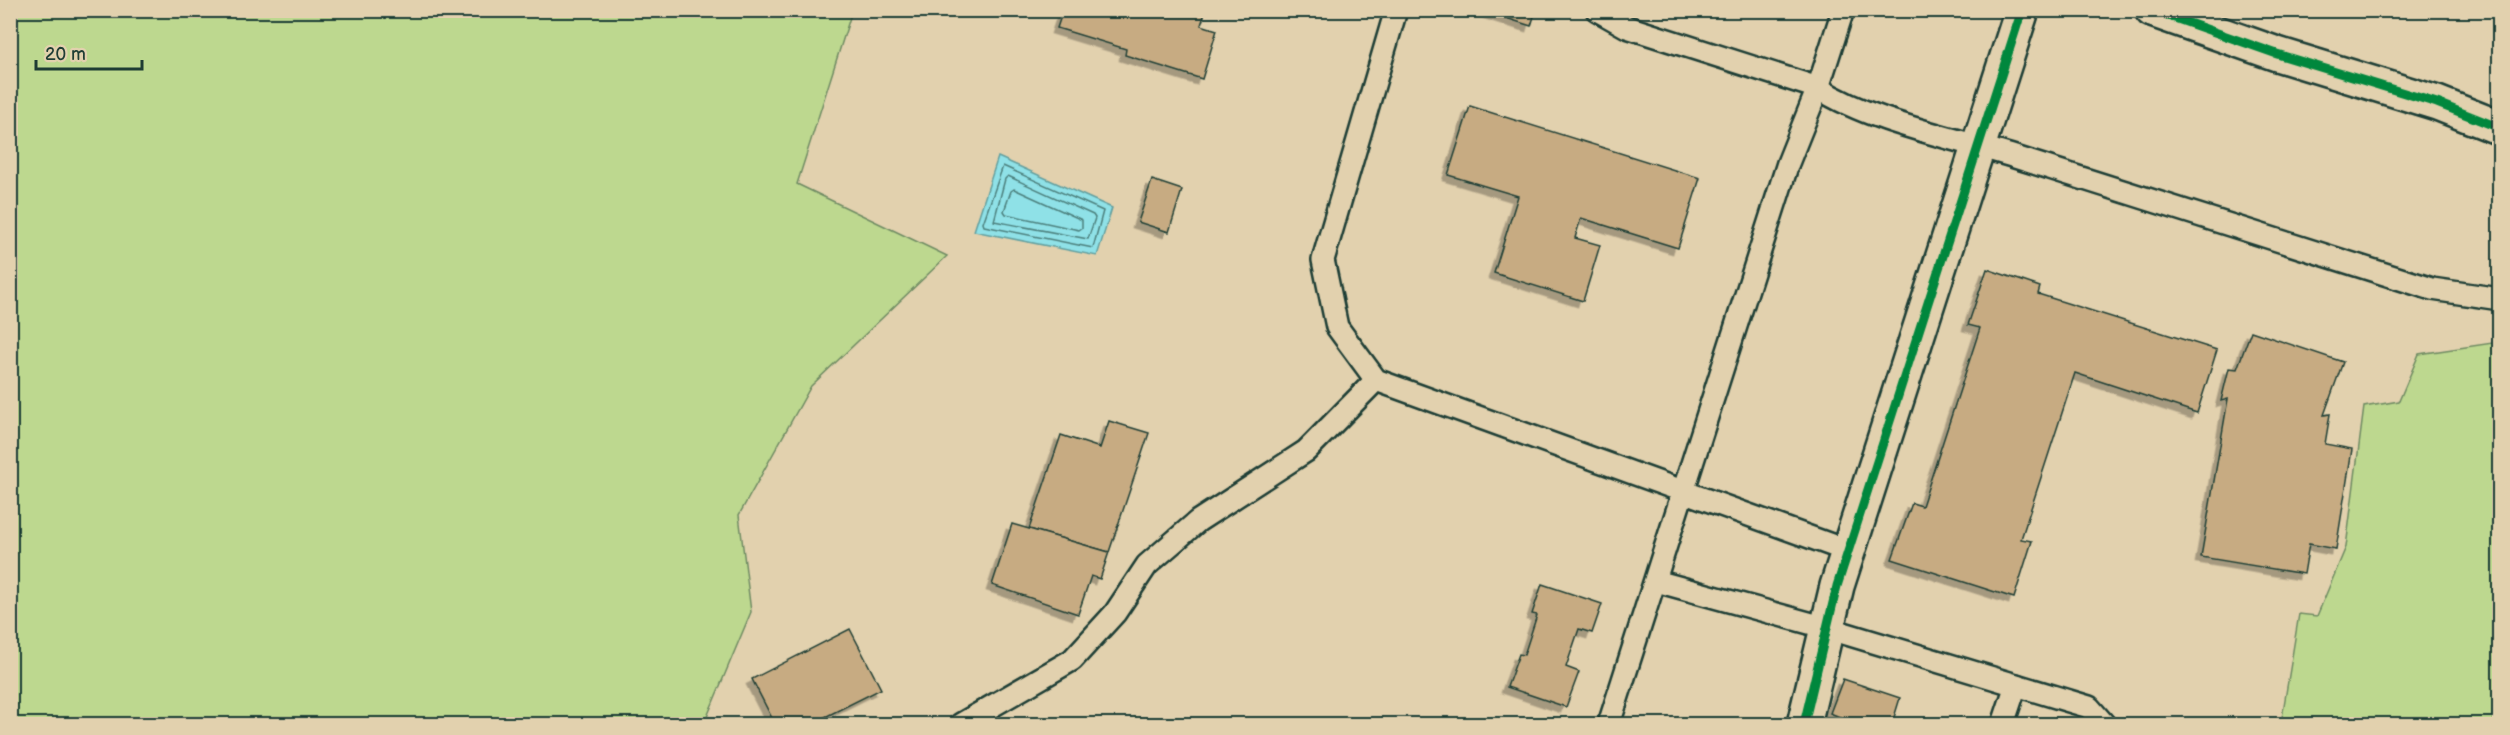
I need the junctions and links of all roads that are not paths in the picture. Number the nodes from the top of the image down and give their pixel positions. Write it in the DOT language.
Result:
graph roads {
  1 [pos="1396,10"];
  2 [pos="1598,10"];
  3 [pos="1843,10"];
  4 [pos="2022,10"];
  5 [pos="2152,10"];
  6 [pos="1818,88"];
  7 [pos="2499,128"];
  8 [pos="1978,146"];
  9 [pos="2499,299"];
  10 [pos="1376,380"];
  11 [pos="1685,492"];
  12 [pos="1848,551"];
  13 [pos="1656,581"];
  14 [pos="1827,628"];
  15 [pos="2016,685"];
  16 [pos="961,724"];
  17 [pos="1609,724"];
  18 [pos="1804,724"];
  19 [pos="2003,724"];
  20 [pos="2104,724"];
  1 -- 10 [label="lane"];
  2 -- 6 [label="lane"];
  3 -- 6 [label="lane"];
  4 -- 8 [label="street"];
  5 -- 7 [label="street"];
  6 -- 8 [label="lane"];
  6 -- 11 [label="lane"];
  8 -- 9 [label="lane"];
  8 -- 12 [label="street"];
  10 -- 11 [label="lane"];
  10 -- 16 [label="lane"];
  11 -- 12 [label="lane"];
  11 -- 13 [label="lane"];
  12 -- 14 [label="street"];
  13 -- 14 [label="lane"];
  13 -- 17 [label="lane"];
  14 -- 15 [label="lane"];
  14 -- 18 [label="street"];
  15 -- 19 [label="lane"];
  15 -- 20 [label="lane"];
}
